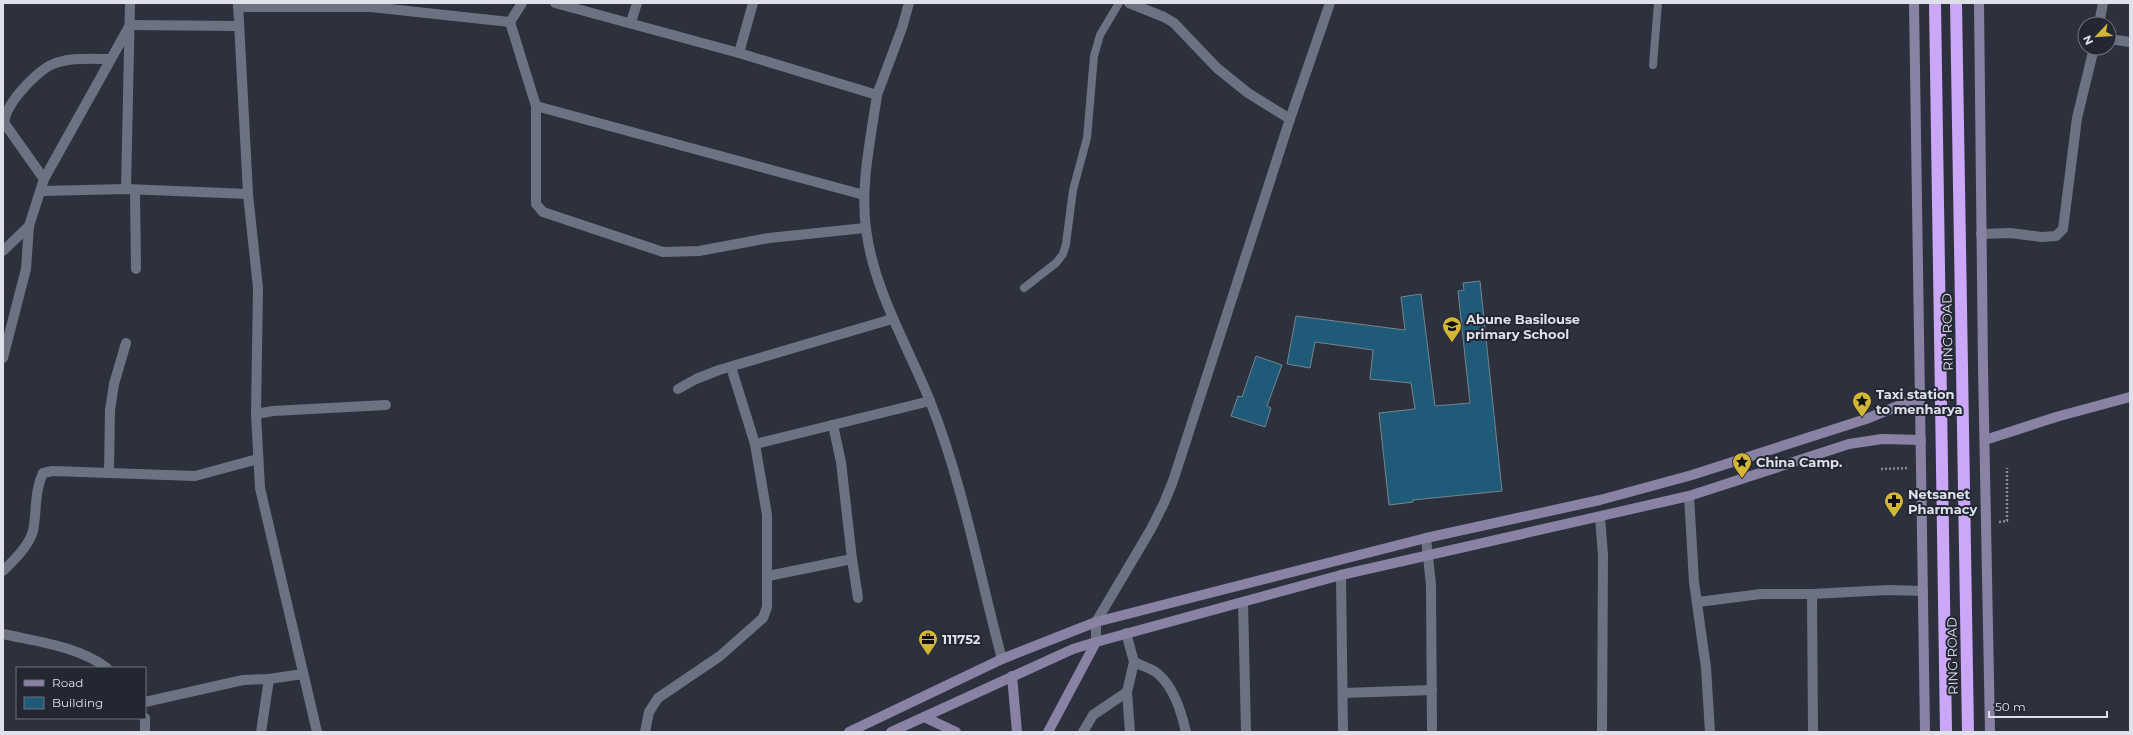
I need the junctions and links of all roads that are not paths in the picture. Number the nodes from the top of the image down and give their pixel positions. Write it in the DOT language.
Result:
graph roads {
  1 [pos="130,3"];
  2 [pos="522,3"];
  3 [pos="555,3"];
  4 [pos="637,3"];
  5 [pos="753,3"];
  6 [pos="909,3"];
  7 [pos="1119,3"];
  8 [pos="1129,3"];
  9 [pos="1330,3"];
  10 [pos="1658,3"];
  11 [pos="1914,3"];
  12 [pos="1935,3"];
  13 [pos="1956,3"];
  14 [pos="1979,3"];
  15 [pos="2102,3"];
  16 [pos="238,5"];
  17 [pos="2100,16"];
  18 [pos="510,22"];
  19 [pos="631,22"];
  20 [pos="130,25"];
  21 [pos="238,26"];
  22 [pos="2117,40"];
  23 [pos="2130,42"];
  24 [pos="739,53"];
  25 [pos="2092,56"];
  26 [pos="109,59"];
  27 [pos="1653,65"];
  28 [pos="877,95"];
  29 [pos="536,106"];
  30 [pos="1290,119"];
  31 [pos="44,179"];
  32 [pos="130,189"];
  33 [pos="42,192"];
  34 [pos="248,194"];
  35 [pos="864,195"];
  36 [pos="29,226"];
  37 [pos="865,228"];
  38 [pos="1981,234"];
  39 [pos="3,251"];
  40 [pos="136,269"];
  41 [pos="1024,288"];
  42 [pos="892,319"];
  43 [pos="126,343"];
  44 [pos="3,358"];
  45 [pos="731,367"];
  46 [pos="678,389"];
  47 [pos="1920,397"];
  48 [pos="2130,397"];
  49 [pos="930,401"];
  50 [pos="386,406"];
  51 [pos="256,414"];
  52 [pos="833,425"];
  53 [pos="1921,440"];
  54 [pos="1985,440"];
  55 [pos="755,444"];
  56 [pos="258,459"];
  57 [pos="109,472"];
  58 [pos="1689,496"];
  59 [pos="1600,517"];
  60 [pos="1426,538"];
  61 [pos="1428,556"];
  62 [pos="852,559"];
  63 [pos="3,571"];
  64 [pos="1341,575"];
  65 [pos="768,576"];
  66 [pos="1922,591"];
  67 [pos="1812,594"];
  68 [pos="858,598"];
  69 [pos="1243,602"];
  70 [pos="1698,602"];
  71 [pos="1096,622"];
  72 [pos="1126,633"];
  73 [pos="3,634"];
  74 [pos="1096,642"];
  75 [pos="1002,659"];
  76 [pos="1134,662"];
  77 [pos="106,667"];
  78 [pos="303,674"];
  79 [pos="1012,676"];
  80 [pos="269,679"];
  81 [pos="1432,690"];
  82 [pos="1127,692"];
  83 [pos="1343,693"];
  84 [pos="146,702"];
  85 [pos="924,717"];
  86 [pos="145,719"];
  87 [pos="145,732"];
  88 [pos="261,732"];
  89 [pos="318,732"];
  90 [pos="645,732"];
  91 [pos="849,732"];
  92 [pos="891,732"];
  93 [pos="956,732"];
  94 [pos="1017,732"];
  95 [pos="1048,732"];
  96 [pos="1083,732"];
  97 [pos="1130,732"];
  98 [pos="1186,732"];
  99 [pos="1246,732"];
  100 [pos="1343,732"];
  101 [pos="1432,732"];
  102 [pos="1602,732"];
  103 [pos="1710,732"];
  104 [pos="1813,732"];
  105 [pos="1925,732"];
  106 [pos="1946,732"];
  107 [pos="1968,732"];
  108 [pos="1990,732"];
  1 -- 20 [label="street"];
  2 -- 18 [label="street"];
  3 -- 19 [label="street"];
  4 -- 19 [label="street"];
  5 -- 24 [label="street"];
  6 -- 28 [label="street"];
  7 -- 41 [label="lane"];
  8 -- 30 [label="street"];
  9 -- 30 [label="street"];
  10 -- 27 [label="lane"];
  11 -- 47 [label="street"];
  12 -- 106 [label="highway, RING ROAD"];
  13 -- 107 [label="highway, RING ROAD"];
  14 -- 38 [label="street"];
  15 -- 17 [label="street"];
  16 -- 18 [label="street"];
  16 -- 21 [label="street"];
  18 -- 29 [label="street"];
  19 -- 24 [label="street"];
  20 -- 21 [label="street"];
  20 -- 26 [label="street"];
  20 -- 32 [label="street"];
  21 -- 34 [label="street"];
  22 -- 23 [label="street"];
  24 -- 28 [label="street"];
  25 -- 38 [label="street"];
  26 -- 31 [label="street"];
  26 -- 31 [label="street"];
  28 -- 35 [label="street"];
  29 -- 35 [label="street"];
  29 -- 37 [label="street"];
  30 -- 71 [label="street"];
  31 -- 33 [label="street"];
  32 -- 33 [label="street"];
  32 -- 34 [label="street"];
  32 -- 40 [label="street"];
  33 -- 36 [label="street"];
  34 -- 51 [label="street"];
  35 -- 37 [label="street"];
  36 -- 39 [label="street"];
  36 -- 44 [label="street"];
  37 -- 42 [label="street"];
  38 -- 54 [label="street"];
  42 -- 45 [label="street"];
  42 -- 49 [label="street"];
  43 -- 57 [label="street"];
  45 -- 46 [label="street"];
  45 -- 55 [label="street"];
  47 -- 53 [label="street"];
  47 -- 60 [label="street"];
  48 -- 54 [label="street"];
  49 -- 52 [label="street"];
  49 -- 75 [label="street"];
  50 -- 51 [label="street"];
  51 -- 56 [label="street"];
  52 -- 55 [label="street"];
  52 -- 62 [label="street"];
  53 -- 58 [label="street"];
  53 -- 66 [label="street"];
  54 -- 108 [label="street"];
  55 -- 65 [label="street"];
  56 -- 57 [label="street"];
  56 -- 78 [label="street"];
  57 -- 63 [label="street"];
  58 -- 59 [label="street"];
  58 -- 70 [label="street"];
  59 -- 61 [label="street"];
  59 -- 102 [label="street"];
  60 -- 61 [label="street"];
  60 -- 71 [label="street"];
  61 -- 64 [label="street"];
  61 -- 81 [label="street"];
  62 -- 65 [label="street"];
  62 -- 68 [label="street"];
  64 -- 69 [label="street"];
  64 -- 83 [label="street"];
  65 -- 90 [label="street"];
  66 -- 67 [label="street"];
  66 -- 105 [label="street"];
  67 -- 70 [label="street"];
  67 -- 104 [label="street"];
  69 -- 72 [label="street"];
  69 -- 99 [label="street"];
  70 -- 103 [label="street"];
  71 -- 74 [label="street"];
  71 -- 75 [label="street"];
  72 -- 74 [label="street"];
  72 -- 76 [label="street"];
  73 -- 77 [label="street"];
  74 -- 79 [label="street"];
  74 -- 95 [label="street"];
  75 -- 91 [label="street"];
  76 -- 82 [label="street"];
  76 -- 98 [label="street"];
  78 -- 80 [label="street"];
  78 -- 89 [label="street"];
  79 -- 85 [label="street"];
  79 -- 94 [label="street"];
  80 -- 84 [label="street"];
  80 -- 88 [label="street"];
  81 -- 83 [label="street"];
  81 -- 101 [label="street"];
  82 -- 96 [label="street"];
  82 -- 97 [label="street"];
  83 -- 100 [label="street"];
  85 -- 92 [label="street"];
  85 -- 93 [label="street"];
  86 -- 87 [label="street"];
}
